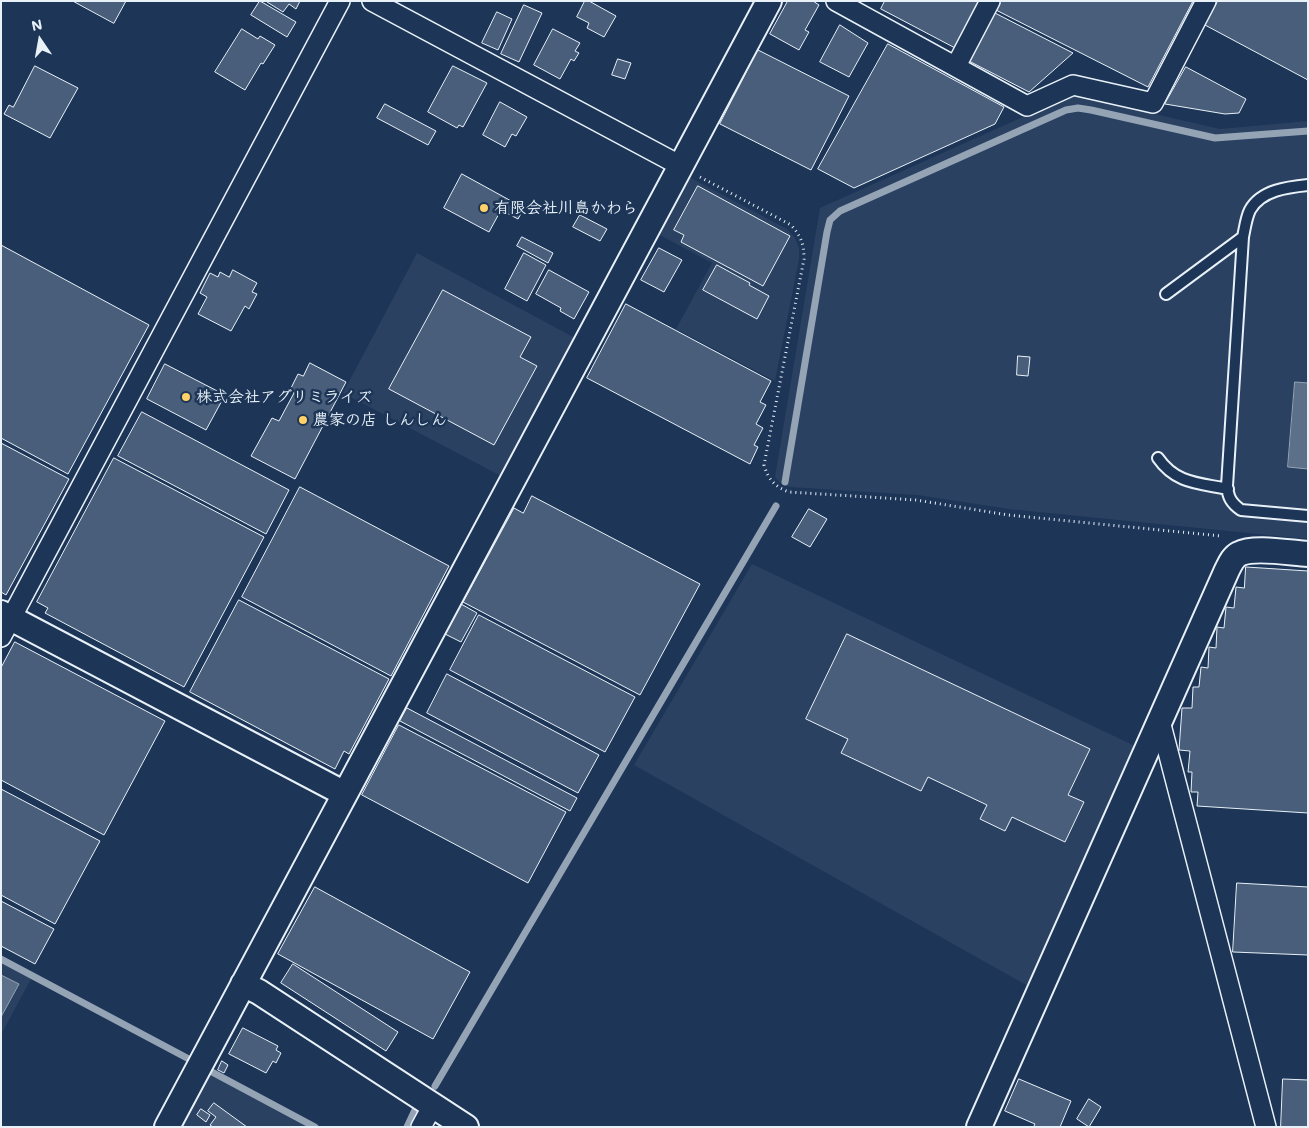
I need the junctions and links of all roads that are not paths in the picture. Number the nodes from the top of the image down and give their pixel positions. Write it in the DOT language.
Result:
graph roads {
  1 [pos="340,1"];
  2 [pos="372,1"];
  3 [pos="769,1"];
  4 [pos="836,1"];
  5 [pos="990,1"];
  6 [pos="1206,1"];
  7 [pos="956,66"];
  8 [pos="681,166"];
  9 [pos="1308,185"];
  10 [pos="1243,237"];
  11 [pos="1166,294"];
  12 [pos="1158,458"];
  13 [pos="1228,488"];
  14 [pos="1308,516"];
  15 [pos="1308,554"];
  16 [pos="4,623"];
  17 [pos="1160,720"];
  18 [pos="345,794"];
  19 [pos="244,984"];
  20 [pos="433,1104"];
  21 [pos="167,1127"];
  22 [pos="421,1127"];
  23 [pos="466,1127"];
  24 [pos="979,1127"];
  25 [pos="1266,1127"];
  1 -- 16 [label="street"];
  2 -- 8 [label="street"];
  3 -- 8 [label="street"];
  4 -- 7 [label="street"];
  5 -- 7 [label="street"];
  6 -- 7 [label="street"];
  8 -- 18 [label="street"];
  9 -- 10 [label="lane"];
  10 -- 11 [label="lane"];
  10 -- 13 [label="lane"];
  12 -- 13 [label="lane"];
  13 -- 14 [label="lane"];
  15 -- 17 [label="street"];
  16 -- 18 [label="street"];
  17 -- 24 [label="street"];
  17 -- 25 [label="street"];
  18 -- 19 [label="street"];
  19 -- 20 [label="street"];
  19 -- 21 [label="street"];
  20 -- 22 [label="street"];
  20 -- 23 [label="street"];
}
